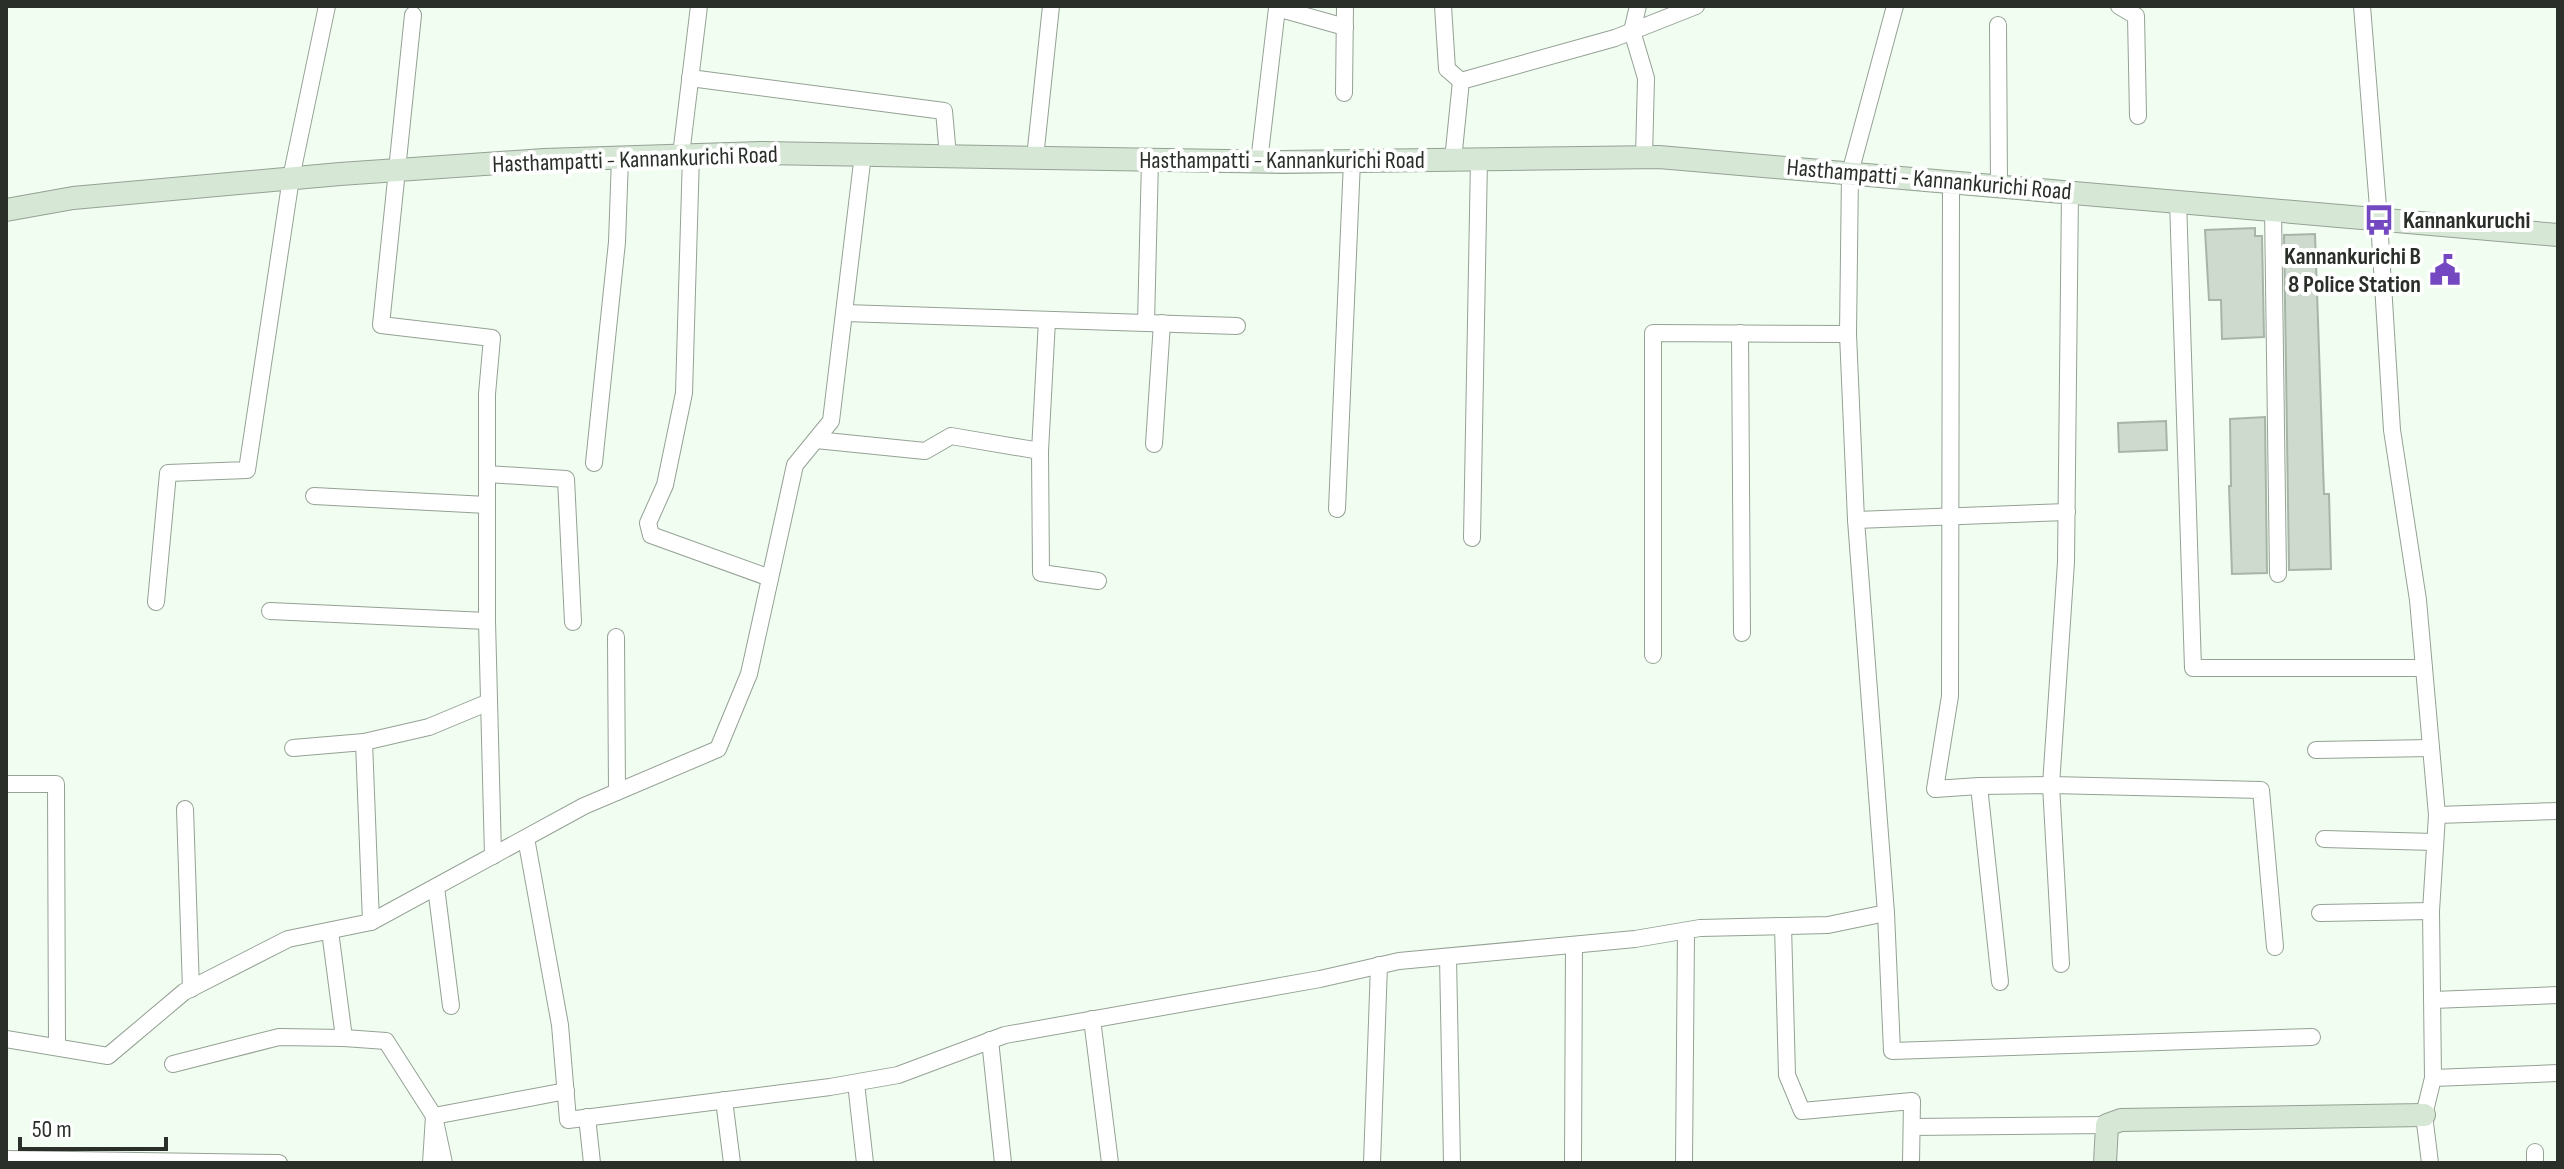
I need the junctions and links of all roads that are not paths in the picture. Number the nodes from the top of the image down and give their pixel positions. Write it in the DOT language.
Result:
graph roads {
  1 [pos="327,6"];
  2 [pos="699,6"];
  3 [pos="1051,6"];
  4 [pos="1345,6"];
  5 [pos="1443,6"];
  6 [pos="1638,6"];
  7 [pos="1696,6"];
  8 [pos="1895,6"];
  9 [pos="2119,6"];
  10 [pos="2362,6"];
  11 [pos="413,15"];
  12 [pos="1998,25"];
  13 [pos="1345,27"];
  14 [pos="1632,31"];
  15 [pos="690,78"];
  16 [pos="1461,81"];
  17 [pos="1344,93"];
  18 [pos="2138,116"];
  19 [pos="863,154"];
  20 [pos="686,155"];
  21 [pos="948,156"];
  22 [pos="1644,157"];
  23 [pos="620,158"];
  24 [pos="1035,158"];
  25 [pos="1479,159"];
  26 [pos="1150,160"];
  27 [pos="1453,160"];
  28 [pos="1352,161"];
  29 [pos="1259,162"];
  30 [pos="398,170"];
  31 [pos="1850,173"];
  32 [pos="291,178"];
  33 [pos="1951,181"];
  34 [pos="1999,185"];
  35 [pos="2070,191"];
  36 [pos="2178,200"];
  37 [pos="2273,209"];
  38 [pos="6,210"];
  39 [pos="2379,220"];
  40 [pos="2558,235"];
  41 [pos="845,313"];
  42 [pos="1047,320"];
  43 [pos="1154,323"];
  44 [pos="1237,326"];
  45 [pos="1740,333"];
  46 [pos="1848,334"];
  47 [pos="816,440"];
  48 [pos="1154,444"];
  49 [pos="1040,451"];
  50 [pos="594,463"];
  51 [pos="487,474"];
  52 [pos="314,496"];
  53 [pos="487,505"];
  54 [pos="1337,509"];
  55 [pos="2067,512"];
  56 [pos="1950,515"];
  57 [pos="1856,520"];
  58 [pos="1472,538"];
  59 [pos="2278,574"];
  60 [pos="770,578"];
  61 [pos="1098,581"];
  62 [pos="156,602"];
  63 [pos="270,611"];
  64 [pos="487,621"];
  65 [pos="573,622"];
  66 [pos="1742,633"];
  67 [pos="616,637"];
  68 [pos="1653,655"];
  69 [pos="2424,668"];
  70 [pos="489,702"];
  71 [pos="364,742"];
  72 [pos="293,748"];
  73 [pos="2431,748"];
  74 [pos="2316,750"];
  75 [pos="6,784"];
  76 [pos="2051,785"];
  77 [pos="1979,786"];
  78 [pos="617,792"];
  79 [pos="185,809"];
  80 [pos="2558,811"];
  81 [pos="2437,815"];
  82 [pos="526,838"];
  83 [pos="2324,839"];
  84 [pos="2434,842"];
  85 [pos="493,856"];
  86 [pos="436,887"];
  87 [pos="2431,911"];
  88 [pos="1886,913"];
  89 [pos="2320,913"];
  90 [pos="371,922"];
  91 [pos="1783,926"];
  92 [pos="330,931"];
  93 [pos="1686,931"];
  94 [pos="1574,945"];
  95 [pos="2275,947"];
  96 [pos="1448,957"];
  97 [pos="2061,964"];
  98 [pos="1379,965"];
  99 [pos="2000,982"];
  100 [pos="191,989"];
  101 [pos="2558,995"];
  102 [pos="2433,1000"];
  103 [pos="451,1006"];
  104 [pos="1092,1019"];
  105 [pos="2312,1037"];
  106 [pos="344,1038"];
  107 [pos="6,1039"];
  108 [pos="990,1040"];
  109 [pos="57,1047"];
  110 [pos="173,1064"];
  111 [pos="2558,1073"];
  112 [pos="2433,1078"];
  113 [pos="856,1083"];
  114 [pos="566,1091"];
  115 [pos="724,1100"];
  116 [pos="2424,1115"];
  117 [pos="434,1116"];
  118 [pos="587,1117"];
  119 [pos="2107,1125"];
  120 [pos="1912,1127"];
  121 [pos="7,1154"];
  122 [pos="279,1163"];
  123 [pos="431,1163"];
  124 [pos="444,1163"];
  125 [pos="592,1163"];
  126 [pos="732,1163"];
  127 [pos="865,1163"];
  128 [pos="1003,1163"];
  129 [pos="1110,1163"];
  130 [pos="1372,1163"];
  131 [pos="1452,1163"];
  132 [pos="1573,1163"];
  133 [pos="1684,1163"];
  134 [pos="1911,1163"];
  135 [pos="2105,1163"];
  136 [pos="2430,1163"];
  1 -- 32 [label="street"];
  2 -- 15 [label="street"];
  3 -- 24 [label="street"];
  4 -- 13 [label="street"];
  5 -- 16 [label="street"];
  6 -- 14 [label="street"];
  7 -- 14 [label="street"];
  8 -- 31 [label="street"];
  9 -- 18 [label="street"];
  10 -- 39 [label="street"];
  11 -- 30 [label="street"];
  12 -- 34 [label="street"];
  13 -- 17 [label="street"];
  13 -- 29 [label="street"];
  14 -- 16 [label="street"];
  14 -- 22 [label="street"];
  15 -- 20 [label="street"];
  15 -- 21 [label="street"];
  16 -- 27 [label="street"];
  19 -- 20 [label="main road, Hasthampatti - Kannankurichi Road"];
  19 -- 21 [label="main road, Hasthampatti - Kannankurichi Road"];
  19 -- 41 [label="street"];
  20 -- 23 [label="main road, Hasthampatti - Kannankurichi Road"];
  20 -- 60 [label="street"];
  21 -- 24 [label="main road, Hasthampatti - Kannankurichi Road"];
  22 -- 25 [label="main road, Hasthampatti - Kannankurichi Road"];
  22 -- 31 [label="main road, Hasthampatti - Kannankurichi Road"];
  23 -- 30 [label="main road, Hasthampatti - Kannankurichi Road"];
  23 -- 50 [label="street"];
  24 -- 26 [label="main road, Hasthampatti - Kannankurichi Road"];
  25 -- 27 [label="main road, Hasthampatti - Kannankurichi Road"];
  25 -- 58 [label="street"];
  26 -- 29 [label="main road, Hasthampatti - Kannankurichi Road"];
  26 -- 43 [label="street"];
  27 -- 28 [label="main road, Hasthampatti - Kannankurichi Road"];
  28 -- 29 [label="main road, Hasthampatti - Kannankurichi Road"];
  28 -- 54 [label="street"];
  30 -- 32 [label="main road, Hasthampatti - Kannankurichi Road"];
  30 -- 51 [label="street"];
  31 -- 33 [label="main road, Hasthampatti - Kannankurichi Road"];
  31 -- 46 [label="street"];
  32 -- 38 [label="main road, Hasthampatti - Kannankurichi Road"];
  32 -- 62 [label="street"];
  33 -- 34 [label="main road, Hasthampatti - Kannankurichi Road"];
  33 -- 56 [label="street"];
  34 -- 35 [label="main road, Hasthampatti - Kannankurichi Road"];
  35 -- 36 [label="main road, Hasthampatti - Kannankurichi Road"];
  35 -- 55 [label="street"];
  36 -- 37 [label="main road, Hasthampatti - Kannankurichi Road"];
  36 -- 69 [label="street"];
  37 -- 39 [label="main road, Hasthampatti - Kannankurichi Road"];
  37 -- 59 [label="street"];
  39 -- 40 [label="main road, Hasthampatti - Kannankurichi Road"];
  39 -- 69 [label="street"];
  41 -- 42 [label="street"];
  41 -- 47 [label="street"];
  42 -- 43 [label="street"];
  42 -- 49 [label="street"];
  43 -- 44 [label="street"];
  43 -- 48 [label="street"];
  45 -- 46 [label="street"];
  45 -- 66 [label="street"];
  45 -- 68 [label="street"];
  46 -- 57 [label="street"];
  47 -- 49 [label="street"];
  47 -- 60 [label="street"];
  49 -- 61 [label="street"];
  51 -- 53 [label="street"];
  51 -- 65 [label="street"];
  52 -- 53 [label="street"];
  53 -- 64 [label="street"];
  55 -- 56 [label="street"];
  55 -- 76 [label="street"];
  56 -- 57 [label="street"];
  56 -- 77 [label="street"];
  57 -- 88 [label="street"];
  60 -- 78 [label="street"];
  63 -- 64 [label="street"];
  64 -- 70 [label="street"];
  67 -- 78 [label="street"];
  69 -- 73 [label="street"];
  70 -- 71 [label="street"];
  70 -- 85 [label="street"];
  71 -- 72 [label="street"];
  71 -- 90 [label="street"];
  73 -- 74 [label="street"];
  73 -- 81 [label="street"];
  75 -- 109 [label="street"];
  76 -- 77 [label="street"];
  76 -- 95 [label="street"];
  76 -- 97 [label="street"];
  77 -- 99 [label="street"];
  78 -- 82 [label="street"];
  79 -- 100 [label="street"];
  80 -- 81 [label="street"];
  81 -- 84 [label="street"];
  82 -- 85 [label="street"];
  82 -- 114 [label="street"];
  83 -- 84 [label="street"];
  84 -- 87 [label="street"];
  85 -- 86 [label="street"];
  86 -- 90 [label="street"];
  86 -- 103 [label="street"];
  87 -- 89 [label="street"];
  87 -- 102 [label="street"];
  88 -- 91 [label="street"];
  88 -- 105 [label="street"];
  90 -- 92 [label="street"];
  91 -- 93 [label="street"];
  91 -- 120 [label="street"];
  92 -- 100 [label="street"];
  92 -- 106 [label="street"];
  93 -- 94 [label="street"];
  93 -- 133 [label="street"];
  94 -- 96 [label="street"];
  94 -- 132 [label="street"];
  96 -- 98 [label="street"];
  96 -- 131 [label="street"];
  98 -- 104 [label="street"];
  98 -- 130 [label="street"];
  100 -- 109 [label="street"];
  101 -- 102 [label="street"];
  102 -- 112 [label="street"];
  104 -- 108 [label="street"];
  104 -- 129 [label="street"];
  106 -- 110 [label="street"];
  106 -- 117 [label="street"];
  107 -- 109 [label="street"];
  108 -- 113 [label="street"];
  108 -- 128 [label="street"];
  111 -- 112 [label="street"];
  112 -- 116 [label="street"];
  113 -- 115 [label="street"];
  113 -- 127 [label="street"];
  114 -- 117 [label="street"];
  114 -- 118 [label="street"];
  115 -- 118 [label="street"];
  115 -- 126 [label="street"];
  116 -- 119 [label="main road"];
  116 -- 136 [label="street"];
  117 -- 123 [label="street"];
  117 -- 124 [label="street"];
  118 -- 125 [label="street"];
  119 -- 120 [label="street"];
  119 -- 135 [label="main road"];
  120 -- 134 [label="street"];
  121 -- 122 [label="street"];
}
